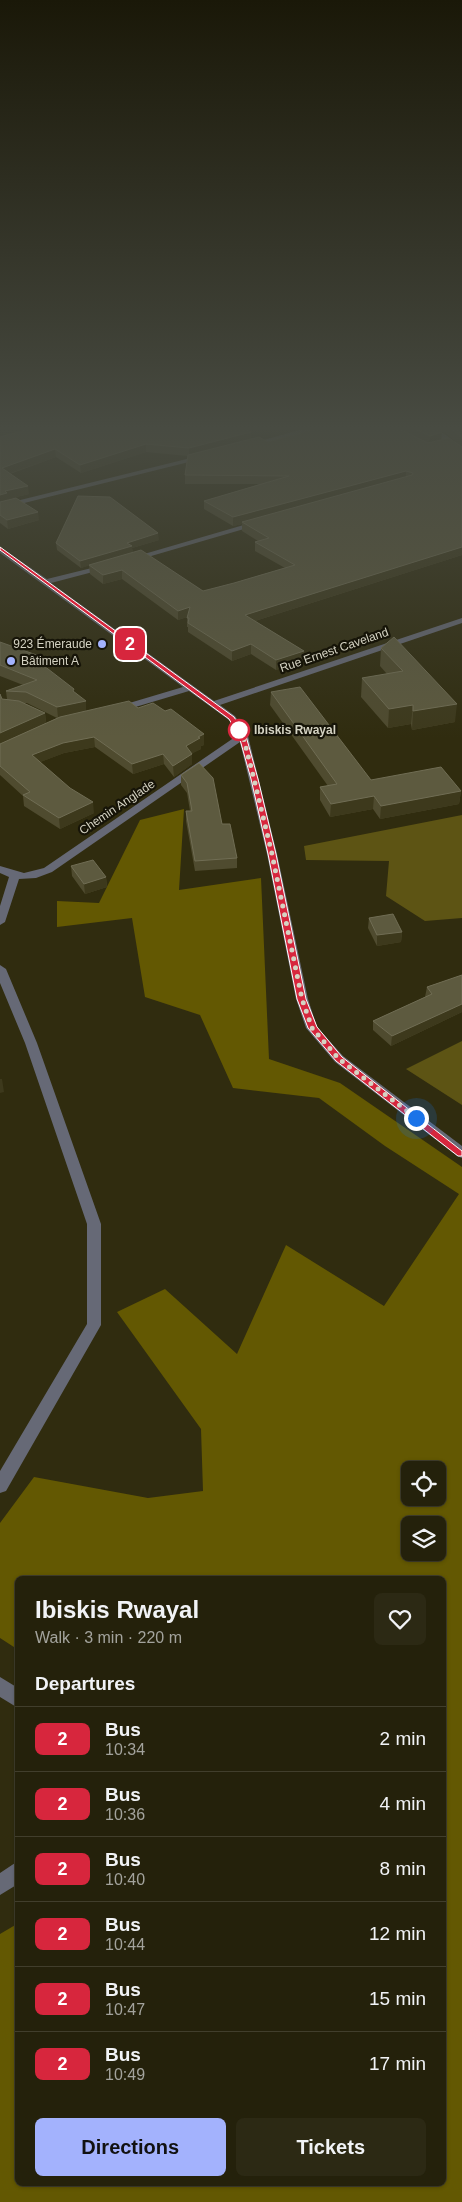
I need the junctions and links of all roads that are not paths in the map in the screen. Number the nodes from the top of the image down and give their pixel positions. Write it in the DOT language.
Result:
graph roads {
  1 [pos="228,532"];
  2 [pos="0,549"];
  3 [pos="125,560"];
  4 [pos="116,563"];
  5 [pos="45,582"];
  6 [pos="462,620"];
  7 [pos="191,687"];
  8 [pos="214,704"];
  9 [pos="111,711"];
  10 [pos="243,736"];
  11 [pos="0,869"];
  12 [pos="15,876"];
  13 [pos="0,922"];
  14 [pos="0,969"];
  15 [pos="462,1153"];
  16 [pos="0,1486"];
  17 [pos="0,1686"];
  18 [pos="15,1697"];
  19 [pos="15,1873"];
  20 [pos="0,1885"];
  1 -- 3 [label="street"];
  2 -- 5 [label="street"];
  4 -- 5 [label="street"];
  5 -- 7 [label="street"];
  6 -- 8 [label="street, Rue Ernest Caveland"];
  7 -- 8 [label="street"];
  7 -- 9 [label="street"];
  8 -- 10 [label="street"];
  10 -- 12 [label="street, Chemin Anglade"];
  10 -- 15 [label="street"];
  11 -- 12 [label="street"];
  12 -- 13 [label="street"];
  14 -- 16 [label="street"];
  17 -- 18 [label="street"];
  19 -- 20 [label="street"];
}
